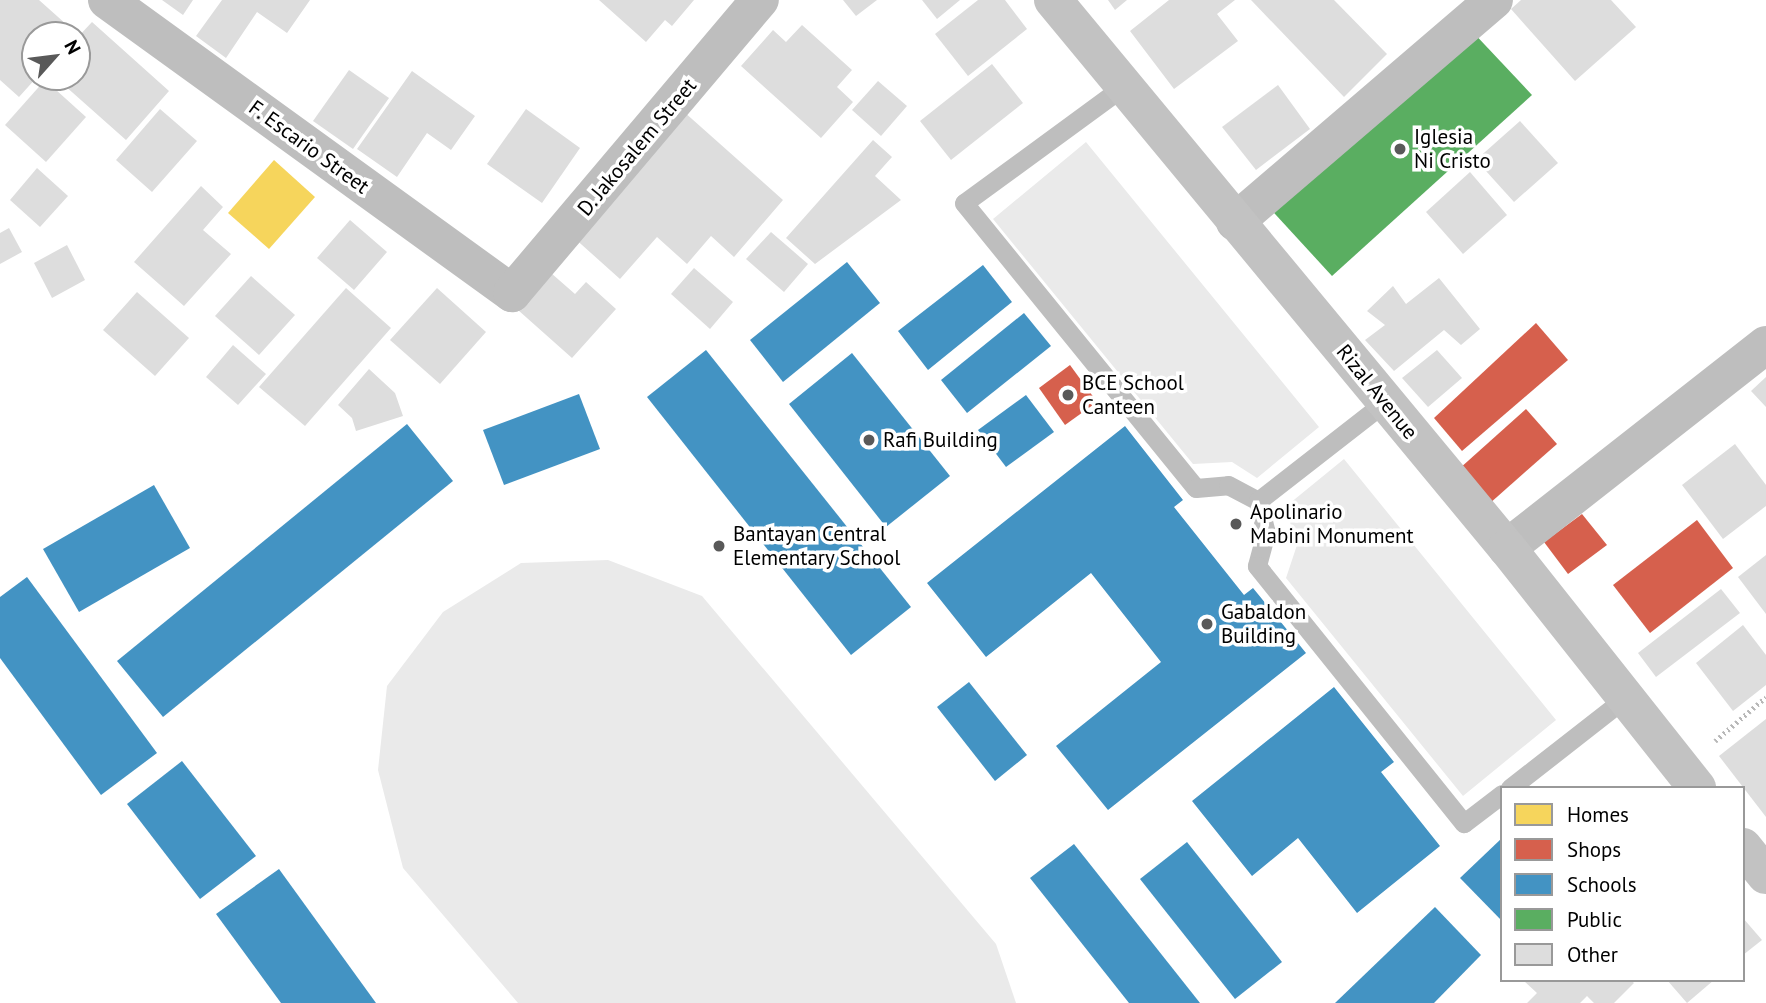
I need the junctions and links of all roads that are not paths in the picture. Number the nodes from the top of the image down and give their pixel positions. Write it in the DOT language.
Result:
graph roads {
  1 [pos="107,0"];
  2 [pos="760,0"];
  3 [pos="1053,0"];
  4 [pos="1494,0"];
  5 [pos="1124,86"];
  6 [pos="1235,222"];
  7 [pos="512,293"];
  8 [pos="1766,345"];
  9 [pos="1385,402"];
  10 [pos="1258,501"];
  11 [pos="1507,548"];
  12 [pos="1625,698"];
  13 [pos="1690,778"];
  14 [pos="1513,786"];
  15 [pos="1500,796"];
  16 [pos="1745,850"];
  17 [pos="1766,876"];
  1 -- 7 [label="street, F. Escario Street"];
  2 -- 7 [label="street, D. Jakosalem Street"];
  3 -- 5 [label="main road, Rizal Avenue"];
  4 -- 6 [label="street"];
  5 -- 6 [label="main road, Rizal Avenue"];
  5 -- 10 [label="lane"];
  6 -- 9 [label="main road, Rizal Avenue"];
  8 -- 11 [label="street"];
  9 -- 10 [label="lane"];
  9 -- 11 [label="main road, Rizal Avenue"];
  10 -- 15 [label="lane"];
  11 -- 12 [label="main road, Rizal Avenue"];
  12 -- 13 [label="main road, Rizal Avenue"];
  12 -- 14 [label="lane"];
  16 -- 17 [label="main road"];
}
